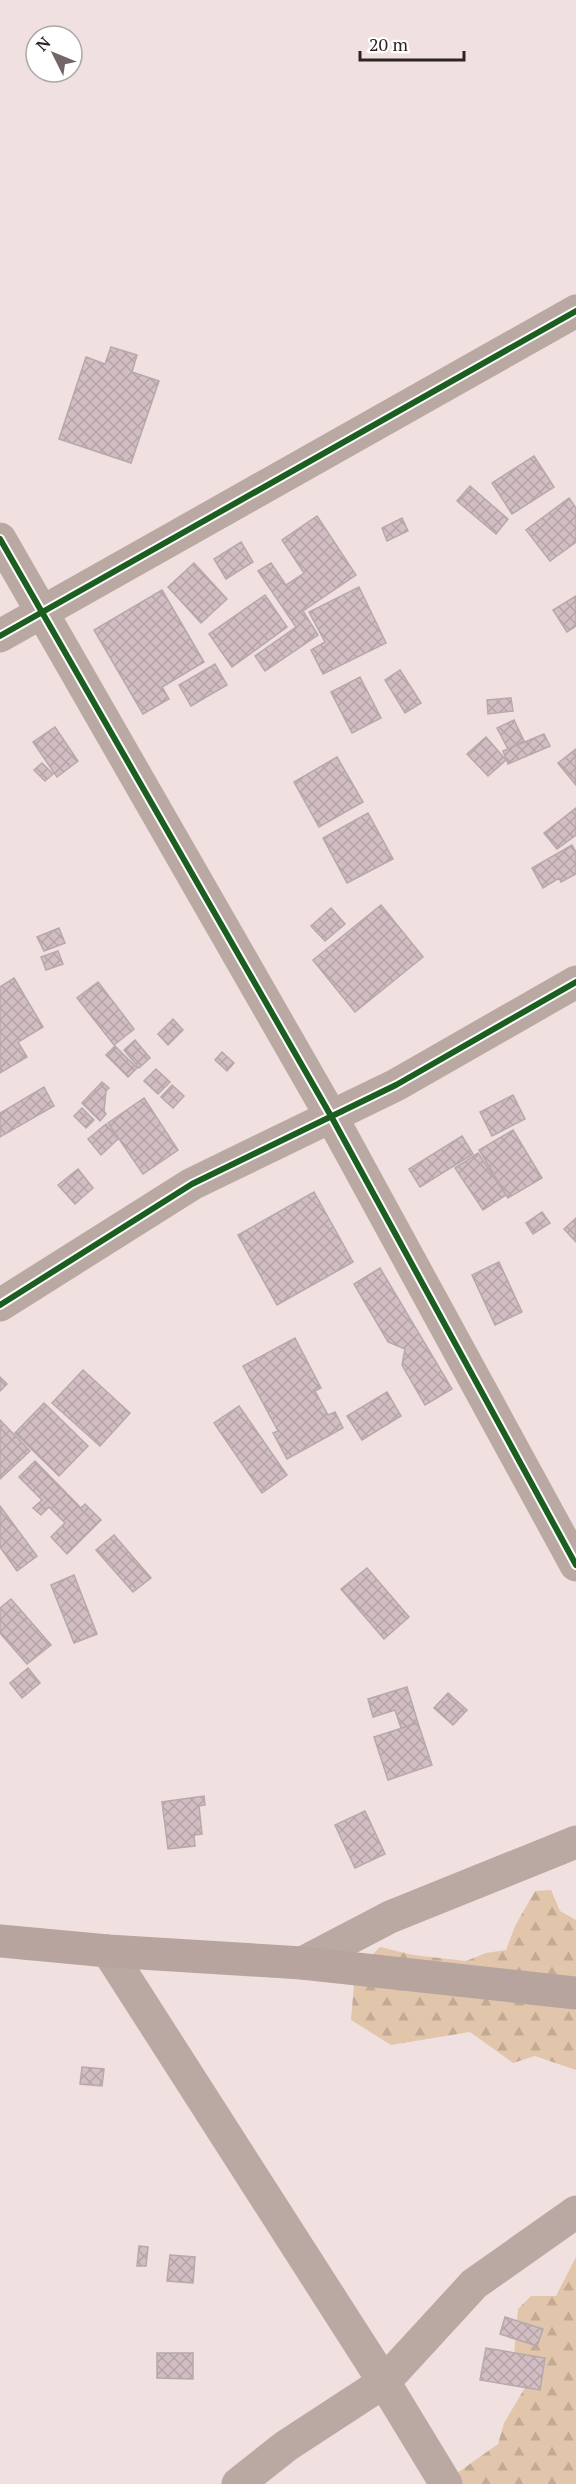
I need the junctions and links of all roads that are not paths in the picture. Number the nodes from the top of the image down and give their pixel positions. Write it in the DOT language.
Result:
graph roads {
  1 [pos="576,311"];
  2 [pos="0,539"];
  3 [pos="43,612"];
  4 [pos="0,636"];
  5 [pos="576,982"];
  6 [pos="331,1116"];
  7 [pos="0,1305"];
  8 [pos="576,1565"];
  9 [pos="576,1842"];
  10 [pos="0,1941"];
  11 [pos="108,1951"];
  12 [pos="302,1963"];
  13 [pos="576,1993"];
  14 [pos="576,2212"];
  15 [pos="384,2382"];
  16 [pos="238,2484"];
  17 [pos="446,2484"];
  1 -- 3 [label="street"];
  2 -- 3 [label="street"];
  3 -- 4 [label="street"];
  3 -- 6 [label="street"];
  5 -- 6 [label="street"];
  6 -- 7 [label="street"];
  6 -- 8 [label="street"];
  9 -- 12 [label="street"];
  10 -- 11 [label="highway"];
  11 -- 12 [label="highway"];
  11 -- 15 [label="street"];
  12 -- 13 [label="highway"];
  14 -- 15 [label="street"];
  15 -- 16 [label="street"];
  15 -- 17 [label="street"];
}
